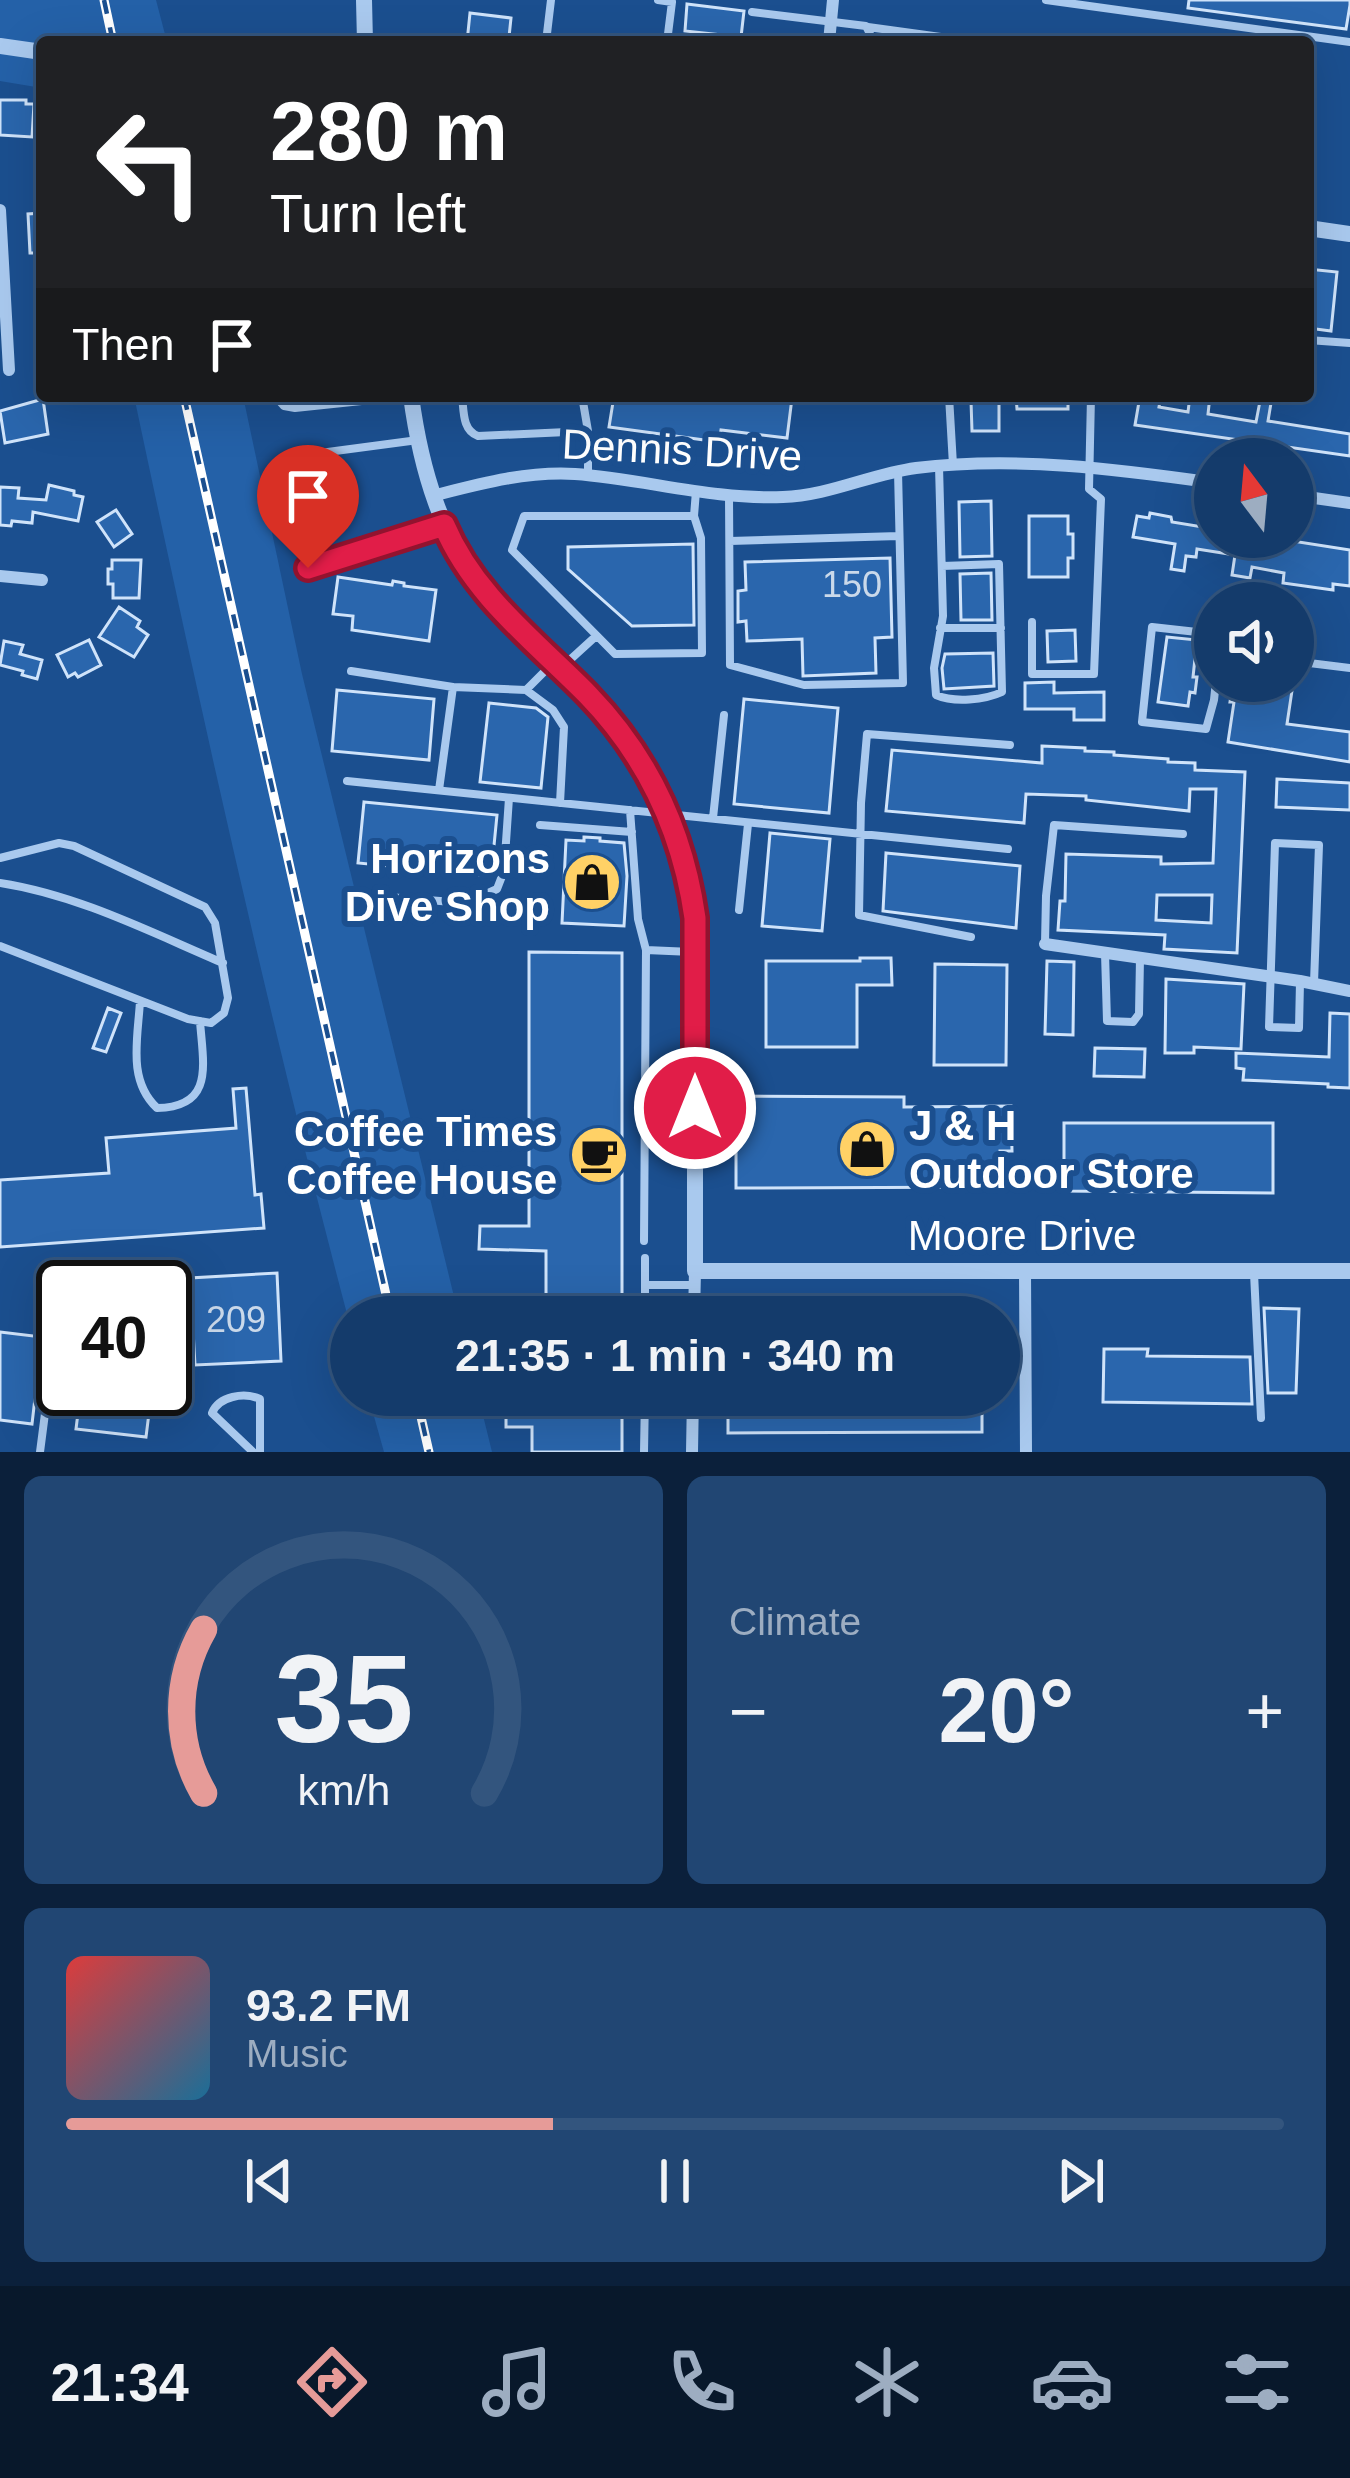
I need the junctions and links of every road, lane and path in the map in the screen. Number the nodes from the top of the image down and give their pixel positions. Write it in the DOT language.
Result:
graph roads {
  1 [pos="364,0"];
  2 [pos="551,0"];
  3 [pos="658,0"];
  4 [pos="833,0"];
  5 [pos="1046,0"];
  6 [pos="752,12"];
  7 [pos="831,21"];
  8 [pos="866,26"];
  9 [pos="365,36"];
  10 [pos="547,36"];
  11 [pos="669,36"];
  12 [pos="830,36"];
  13 [pos="871,36"];
  14 [pos="935,36"];
  15 [pos="1307,36"];
  16 [pos="1314,37"];
  17 [pos="1350,42"];
  18 [pos="0,46"];
  19 [pos="36,51"];
  20 [pos="0,210"];
  21 [pos="1314,229"];
  22 [pos="1350,234"];
  23 [pos="1314,341"];
  24 [pos="1350,344"];
  25 [pos="9,370"];
  26 [pos="280,402"];
  27 [pos="347,402"];
  28 [pos="411,402"];
  29 [pos="463,402"];
  30 [pos="583,402"];
  31 [pos="949,402"];
  32 [pos="1091,402"];
  33 [pos="588,431"];
  34 [pos="418,440"];
  35 [pos="290,457"];
  36 [pos="946,466"];
  37 [pos="1089,466"];
  38 [pos="898,471"];
  39 [pos="587,476"];
  40 [pos="1194,480"];
  41 [pos="696,490"];
  42 [pos="729,494"];
  43 [pos="431,496"];
  44 [pos="1314,498"];
  45 [pos="1350,503"];
  46 [pos="694,516"];
  47 [pos="444,525"];
  48 [pos="899,536"];
  49 [pos="730,541"];
  50 [pos="942,566"];
  51 [pos="308,568"];
  52 [pos="0,576"];
  53 [pos="43,580"];
  54 [pos="1032,622"];
  55 [pos="940,628"];
  56 [pos="1000,628"];
  57 [pos="1194,632"];
  58 [pos="596,637"];
  59 [pos="1314,664"];
  60 [pos="557,666"];
  61 [pos="1350,668"];
  62 [pos="351,671"];
  63 [pos="453,687"];
  64 [pos="526,690"];
  65 [pos="1213,702"];
  66 [pos="724,715"];
  67 [pos="1010,745"];
  68 [pos="346,781"];
  69 [pos="439,790"];
  70 [pos="509,798"];
  71 [pos="560,803"];
  72 [pos="630,810"];
  73 [pos="669,814"];
  74 [pos="712,818"];
  75 [pos="748,824"];
  76 [pos="540,825"];
  77 [pos="632,832"];
  78 [pos="860,834"];
  79 [pos="1184,834"];
  80 [pos="1008,849"];
  81 [pos="0,858"];
  82 [pos="0,883"];
  83 [pos="375,896"];
  84 [pos="739,910"];
  85 [pos="971,937"];
  86 [pos="1045,944"];
  87 [pos="0,946"];
  88 [pos="646,950"];
  89 [pos="695,952"];
  90 [pos="1105,953"];
  91 [pos="1140,958"];
  92 [pos="223,963"];
  93 [pos="1271,977"];
  94 [pos="1307,982"];
  95 [pos="1350,991"];
  96 [pos="140,1000"];
  97 [pos="200,1021"];
  98 [pos="646,1107"];
  99 [pos="695,1108"];
  100 [pos="644,1241"];
  101 [pos="645,1258"];
  102 [pos="1025,1271"];
  103 [pos="1253,1271"];
  104 [pos="1350,1271"];
  105 [pos="695,1278"];
  106 [pos="645,1285"];
  107 [pos="645,1296"];
  108 [pos="695,1296"];
  109 [pos="45,1416"];
  110 [pos="645,1416"];
  111 [pos="693,1416"];
  112 [pos="1261,1418"];
  113 [pos="40,1452"];
  114 [pos="256,1452"];
  115 [pos="644,1452"];
  116 [pos="692,1452"];
  117 [pos="1026,1452"];
  1 -- 9 [label="street"];
  2 -- 10 [label="lane"];
  3 -- 11 [label="lane"];
  4 -- 7 [label="street"];
  5 -- 15 [label="lane"];
  6 -- 7 [label="lane"];
  7 -- 8 [label="lane"];
  7 -- 12 [label="street"];
  8 -- 13 [label="lane"];
  8 -- 14 [label="lane"];
  16 -- 17 [label="lane"];
  18 -- 19 [label="street"];
  20 -- 25 [label="street"];
  21 -- 22 [label="street"];
  23 -- 24 [label="lane"];
  26 -- 27 [label="lane"];
  28 -- 34 [label="street"];
  29 -- 33 [label="lane"];
  30 -- 33 [label="lane"];
  31 -- 36 [label="lane"];
  32 -- 37 [label="lane"];
  33 -- 39 [label="lane"];
  34 -- 35 [label="lane"];
  34 -- 43 [label="street"];
  36 -- 37 [label="street, Dennis Drive"];
  36 -- 38 [label="street, Dennis Drive"];
  36 -- 50 [label="lane"];
  37 -- 40 [label="street, Dennis Drive"];
  37 -- 54 [label="lane"];
  38 -- 42 [label="street, Dennis Drive"];
  38 -- 48 [label="lane"];
  39 -- 41 [label="street, Dennis Drive"];
  39 -- 43 [label="street, Dennis Drive"];
  41 -- 42 [label="street, Dennis Drive"];
  41 -- 46 [label="lane"];
  42 -- 49 [label="lane"];
  43 -- 47 [label="street"];
  44 -- 45 [label="street"];
  46 -- 58 [label="lane"];
  46 -- 58 [label="lane"];
  47 -- 51 [label="lane"];
  47 -- 60 [label="street"];
  48 -- 49 [label="lane"];
  48 -- 49 [label="lane"];
  50 -- 55 [label="lane"];
  50 -- 56 [label="lane"];
  52 -- 53 [label="street"];
  55 -- 56 [label="lane"];
  55 -- 56 [label="lane"];
  57 -- 65 [label="lane"];
  58 -- 60 [label="lane"];
  59 -- 61 [label="lane"];
  60 -- 64 [label="lane"];
  60 -- 73 [label="street"];
  62 -- 63 [label="lane"];
  63 -- 64 [label="lane"];
  63 -- 69 [label="lane"];
  64 -- 71 [label="lane"];
  66 -- 74 [label="lane"];
  67 -- 78 [label="lane"];
  68 -- 69 [label="lane"];
  69 -- 70 [label="lane"];
  70 -- 71 [label="lane"];
  70 -- 83 [label="lane"];
  71 -- 72 [label="lane"];
  72 -- 73 [label="lane"];
  72 -- 77 [label="lane"];
  73 -- 74 [label="lane"];
  73 -- 89 [label="street"];
  74 -- 75 [label="lane"];
  75 -- 78 [label="lane"];
  75 -- 84 [label="lane"];
  76 -- 77 [label="lane"];
  77 -- 88 [label="lane"];
  78 -- 80 [label="lane"];
  78 -- 85 [label="lane"];
  79 -- 86 [label="lane"];
  81 -- 92 [label="lane"];
  82 -- 92 [label="lane"];
  86 -- 90 [label="street"];
  87 -- 96 [label="lane"];
  88 -- 89 [label="lane"];
  88 -- 98 [label="lane"];
  89 -- 99 [label="street"];
  90 -- 91 [label="street"];
  90 -- 91 [label="lane"];
  91 -- 93 [label="street"];
  92 -- 97 [label="lane"];
  93 -- 94 [label="street"];
  93 -- 94 [label="lane"];
  93 -- 94 [label="lane"];
  94 -- 95 [label="street"];
  96 -- 97 [label="lane"];
  96 -- 97 [label="lane"];
  98 -- 99 [label="lane"];
  98 -- 100 [label="lane"];
  99 -- 105 [label="street"];
  101 -- 106 [label="lane"];
  102 -- 103 [label="street, Moore Drive"];
  102 -- 105 [label="street, Moore Drive"];
  102 -- 117 [label="street"];
  103 -- 104 [label="street, Moore Drive"];
  103 -- 112 [label="lane"];
  105 -- 106 [label="lane"];
  105 -- 108 [label="street"];
  106 -- 107 [label="lane"];
  109 -- 113 [label="lane"];
  110 -- 115 [label="lane"];
  111 -- 116 [label="street"];
  114 -- 114 [label="lane"];
}
